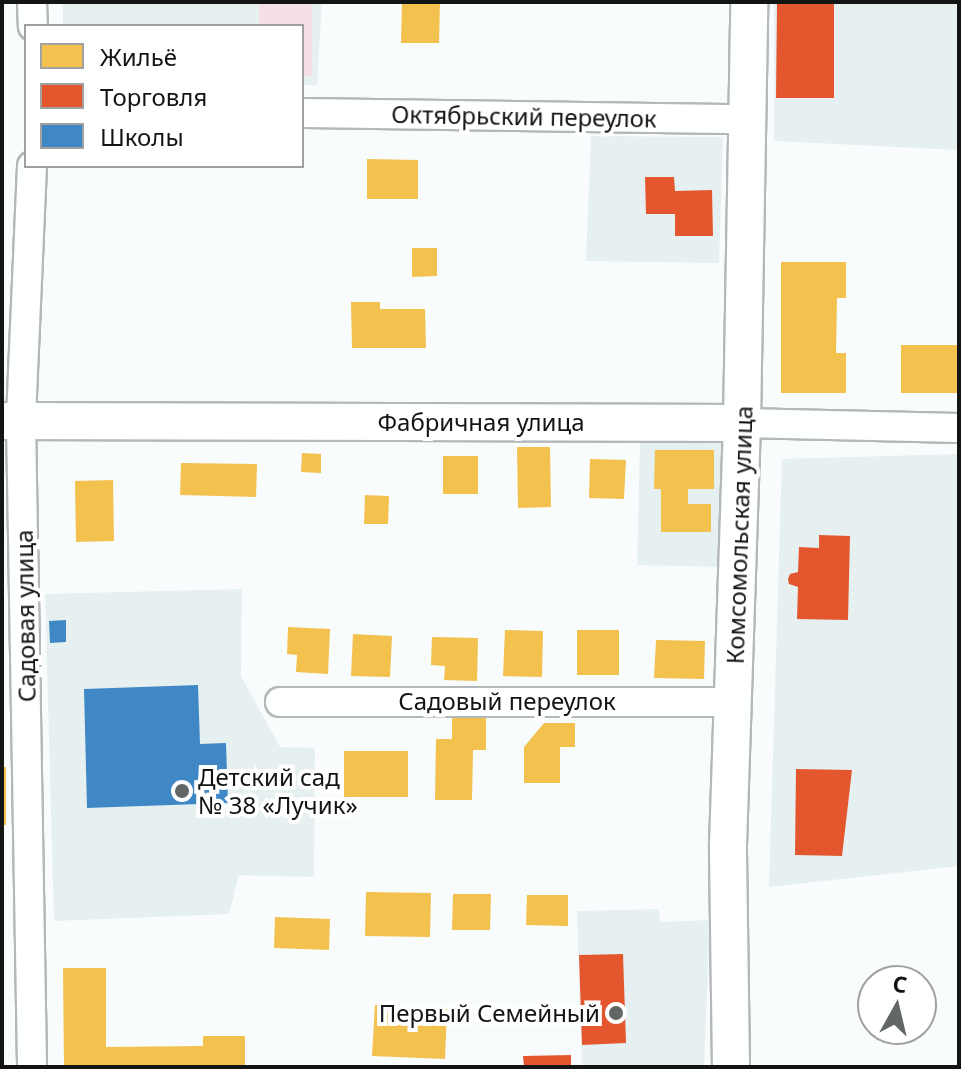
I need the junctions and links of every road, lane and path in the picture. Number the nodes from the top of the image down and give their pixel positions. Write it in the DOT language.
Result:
graph roads {
  1 [pos="32,2"];
  2 [pos="749,2"];
  3 [pos="33,24"];
  4 [pos="304,113"];
  5 [pos="747,119"];
  6 [pos="32,168"];
  7 [pos="12,421"];
  8 [pos="742,423"];
  9 [pos="959,428"];
  10 [pos="280,702"];
  11 [pos="734,702"];
  12 [pos="32,1067"];
  13 [pos="731,1067"];
  1 -- 3 [label="street"];
  2 -- 5 [label="street, Комсомольская улица"];
  4 -- 5 [label="street, Октябрьский переулок"];
  5 -- 8 [label="street, Комсомольская улица"];
  6 -- 7 [label="street, Садовая улица"];
  7 -- 8 [label="street, Фабричная улица"];
  7 -- 12 [label="street, Садовая улица"];
  8 -- 9 [label="street, Фабричная улица"];
  8 -- 11 [label="street, Комсомольская улица"];
  10 -- 11 [label="street, Садовый переулок"];
  11 -- 13 [label="street, Комсомольская улица"];
}
